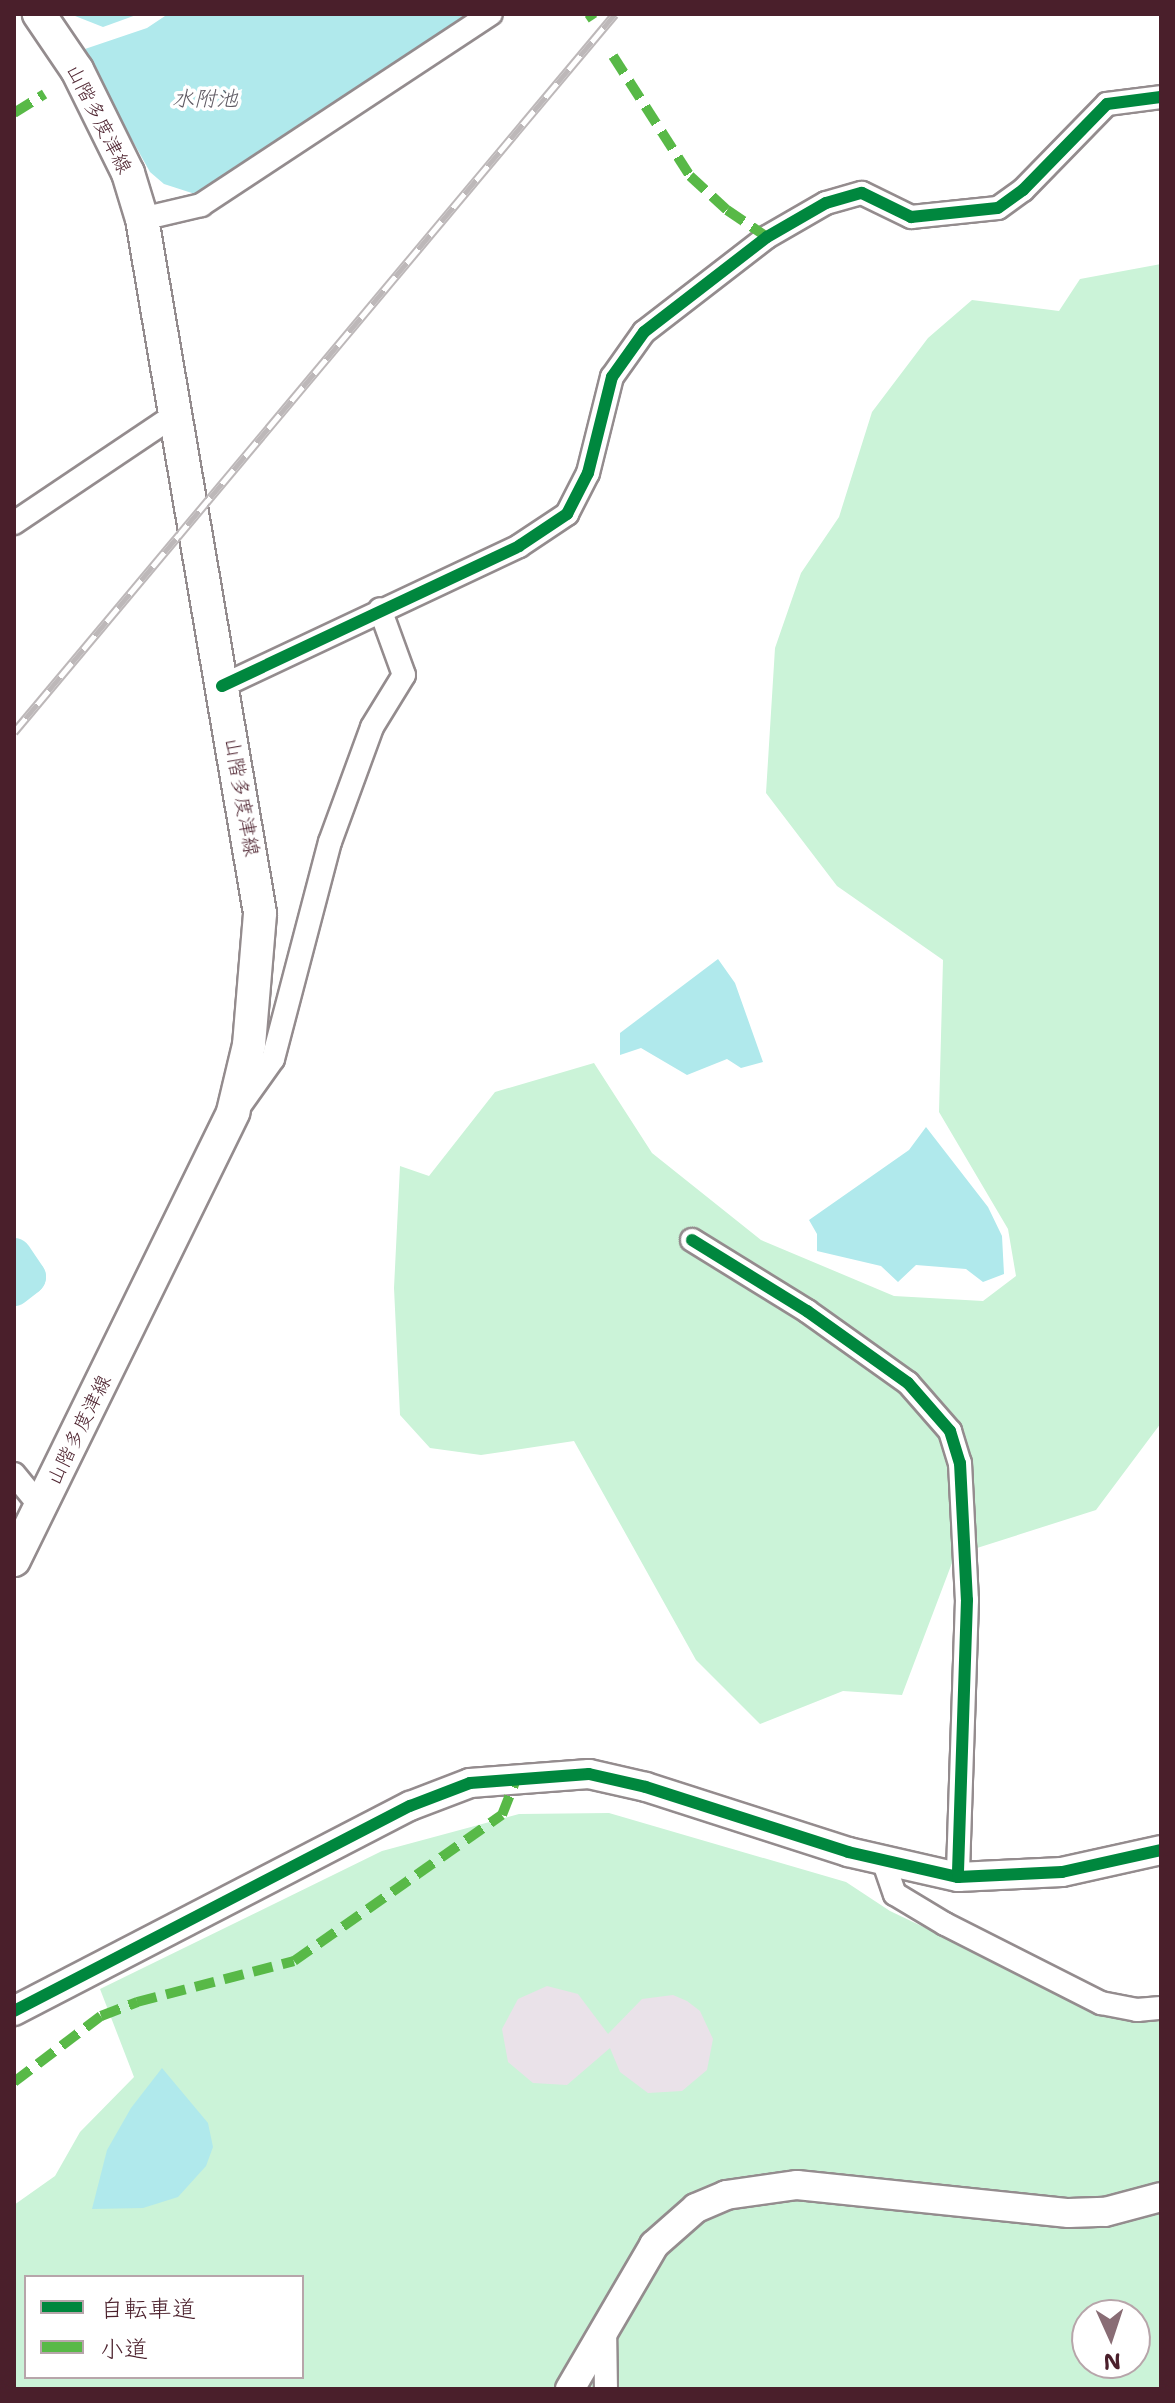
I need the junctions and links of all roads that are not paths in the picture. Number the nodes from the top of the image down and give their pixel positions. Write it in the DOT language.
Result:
graph roads {
  1 [pos="39,14"];
  2 [pos="491,14"];
  3 [pos="1161,97"];
  4 [pos="142,219"];
  5 [pos="175,415"];
  6 [pos="14,523"];
  7 [pos="380,609"];
  8 [pos="222,686"];
  9 [pos="233,1112"];
  10 [pos="692,1240"];
  11 [pos="14,1474"];
  12 [pos="41,1507"];
  13 [pos="14,1560"];
  14 [pos="1161,1850"];
  15 [pos="883,1860"];
  16 [pos="958,1877"];
  17 [pos="1161,2008"];
  18 [pos="14,2011"];
  19 [pos="1161,2197"];
  20 [pos="605,2321"];
  21 [pos="570,2389"];
  22 [pos="606,2389"];
  1 -- 4 [label="main road, 山階多度津線"];
  2 -- 4 [label="street"];
  3 -- 7 [label="street"];
  4 -- 5 [label="main road, 山階多度津線"];
  5 -- 6 [label="street"];
  5 -- 8 [label="main road, 山階多度津線"];
  7 -- 8 [label="street"];
  7 -- 9 [label="street"];
  8 -- 9 [label="main road, 山階多度津線"];
  9 -- 12 [label="main road, 山階多度津線"];
  10 -- 16 [label="street"];
  11 -- 12 [label="street"];
  12 -- 13 [label="main road, 山階多度津線"];
  14 -- 16 [label="street"];
  15 -- 16 [label="street"];
  15 -- 17 [label="street"];
  15 -- 18 [label="street"];
  19 -- 20 [label="street"];
  20 -- 21 [label="street"];
  20 -- 22 [label="street"];
}
